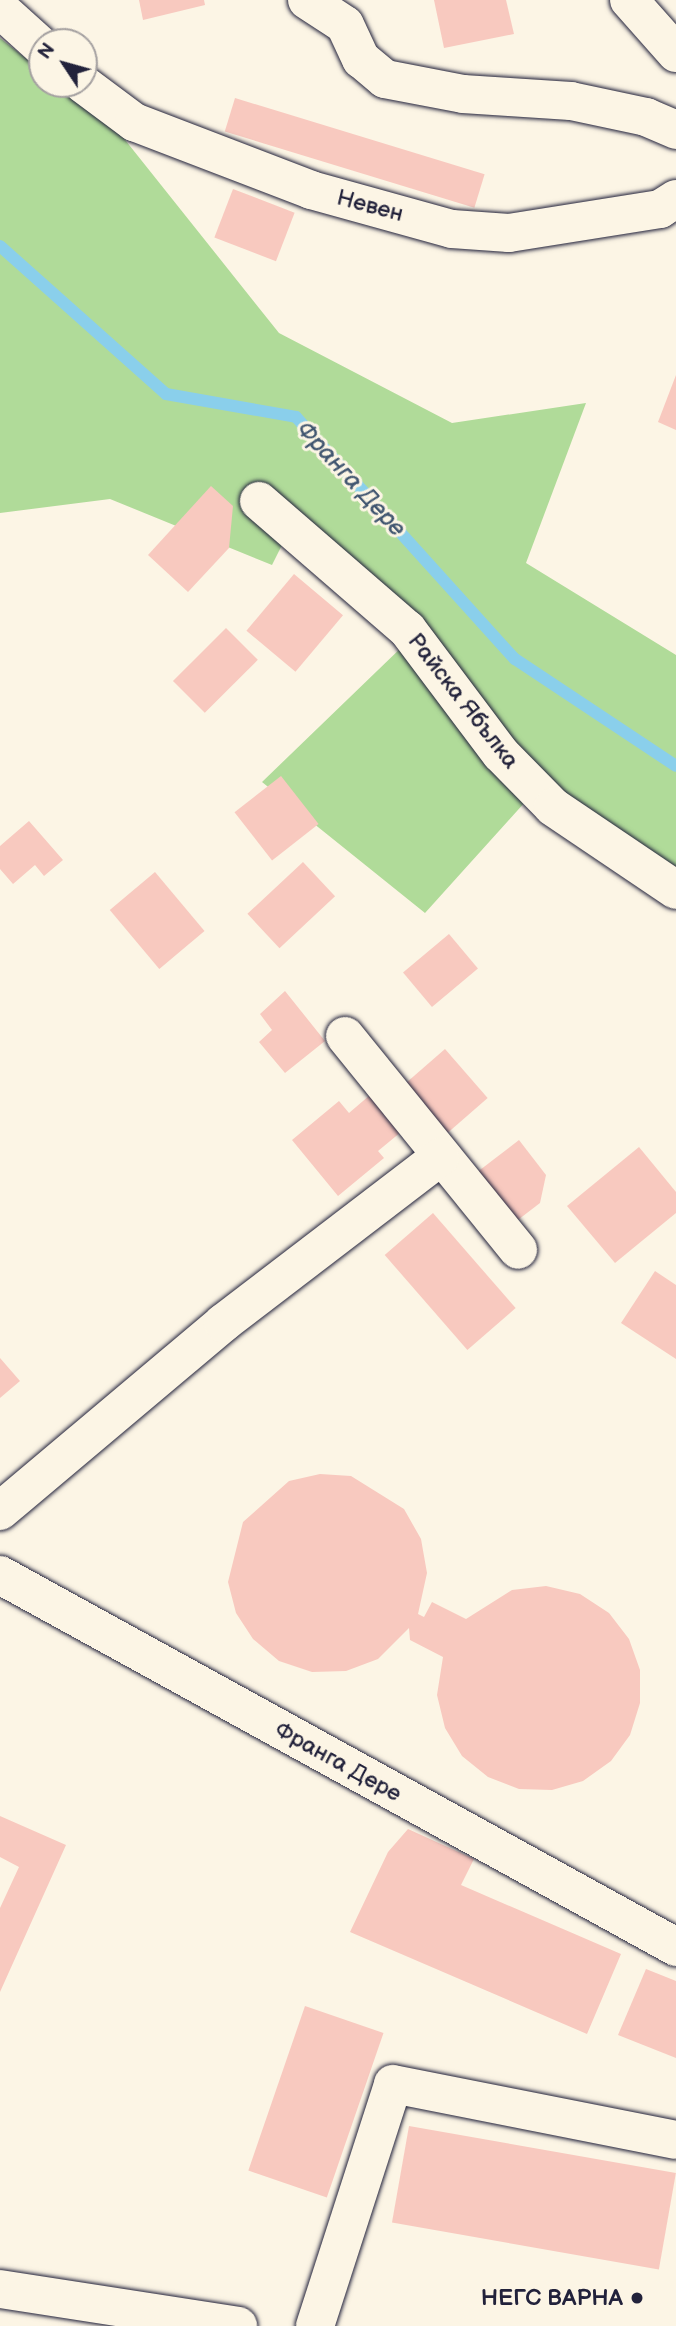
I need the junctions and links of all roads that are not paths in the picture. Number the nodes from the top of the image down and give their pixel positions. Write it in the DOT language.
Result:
graph roads {
  1 [pos="307,0"];
  2 [pos="629,0"];
  3 [pos="0,9"];
  4 [pos="28,34"];
  5 [pos="676,53"];
  6 [pos="98,95"];
  7 [pos="676,130"];
  8 [pos="676,199"];
  9 [pos="259,500"];
  10 [pos="676,890"];
  11 [pos="345,1036"];
  12 [pos="440,1157"];
  13 [pos="518,1250"];
  14 [pos="0,1511"];
  15 [pos="0,1575"];
  16 [pos="676,1947"];
  17 [pos="676,2140"];
  18 [pos="0,2289"];
  19 [pos="238,2326"];
  20 [pos="315,2326"];
  1 -- 7 [label="street"];
  2 -- 5 [label="street"];
  3 -- 4 [label="street"];
  6 -- 8 [label="street, Невен"];
  9 -- 10 [label="street, Райска Ябълка"];
  11 -- 12 [label="street"];
  12 -- 13 [label="street"];
  12 -- 14 [label="street"];
  15 -- 16 [label="street, Франга Дере"];
  17 -- 20 [label="street"];
  18 -- 19 [label="street"];
}
